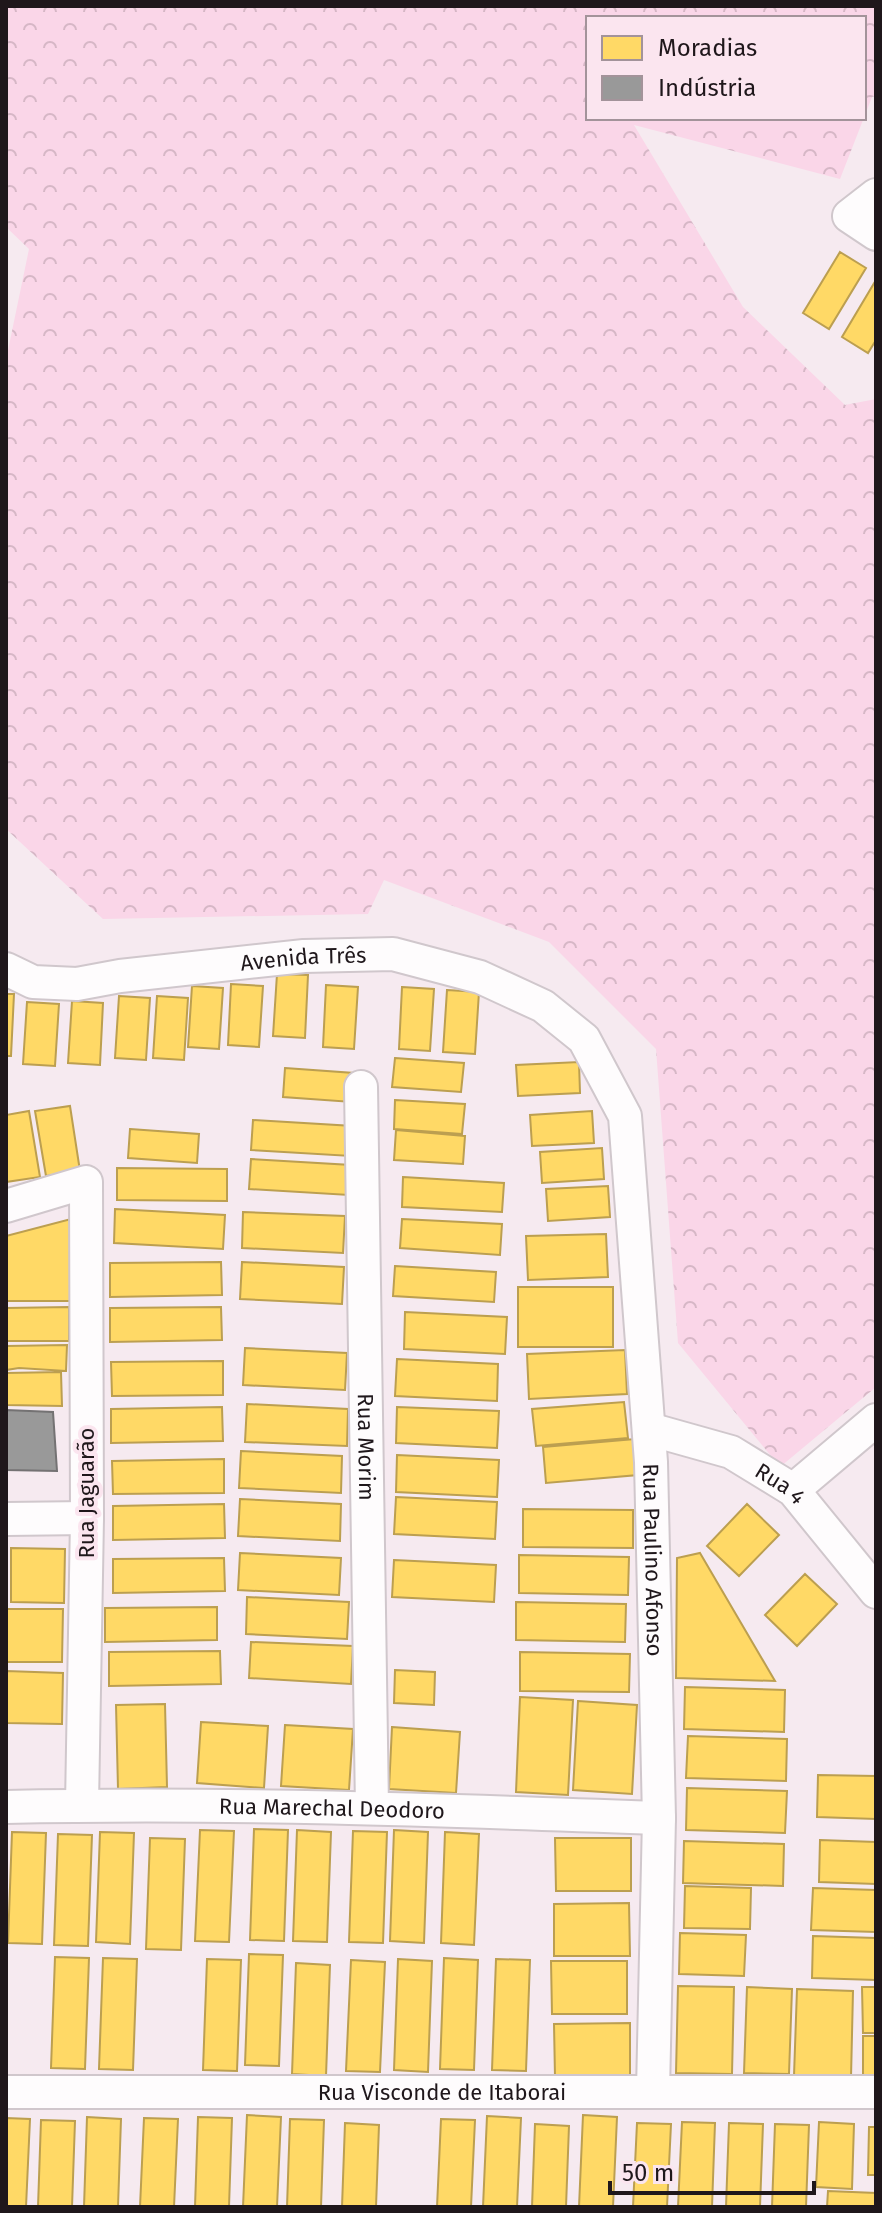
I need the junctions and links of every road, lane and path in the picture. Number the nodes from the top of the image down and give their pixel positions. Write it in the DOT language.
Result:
graph roads {
  1 [pos="876,195"];
  2 [pos="876,234"];
  3 [pos="6,969"];
  4 [pos="584,1039"];
  5 [pos="361,1087"];
  6 [pos="6,1206"];
  7 [pos="876,1420"];
  8 [pos="649,1429"];
  9 [pos="793,1490"];
  10 [pos="87,1518"];
  11 [pos="6,1519"];
  12 [pos="876,1592"];
  13 [pos="82,1805"];
  14 [pos="6,1807"];
  15 [pos="372,1808"];
  16 [pos="659,1818"];
  17 [pos="653,2091"];
  18 [pos="6,2092"];
  19 [pos="876,2092"];
  1 -- 2 [label="street"];
  3 -- 4 [label="street, Avenida Três"];
  4 -- 8 [label="street, Rua Paulino Afonso"];
  5 -- 15 [label="street, Rua Morim"];
  6 -- 10 [label="street, Rua Jaguarão"];
  7 -- 9 [label="street"];
  8 -- 9 [label="street, Rua 4"];
  8 -- 16 [label="street, Rua Paulino Afonso"];
  9 -- 12 [label="street, Rua 4"];
  10 -- 11 [label="street"];
  10 -- 13 [label="street, Rua Jaguarão"];
  13 -- 14 [label="street, Rua Marechal Deodoro"];
  13 -- 15 [label="street, Rua Marechal Deodoro"];
  15 -- 16 [label="street, Rua Marechal Deodoro"];
  16 -- 17 [label="street, Rua Paulino Afonso"];
  17 -- 18 [label="street, Rua Visconde de Itaborai"];
  17 -- 19 [label="street, Rua Visconde de Itaborai"];
}
